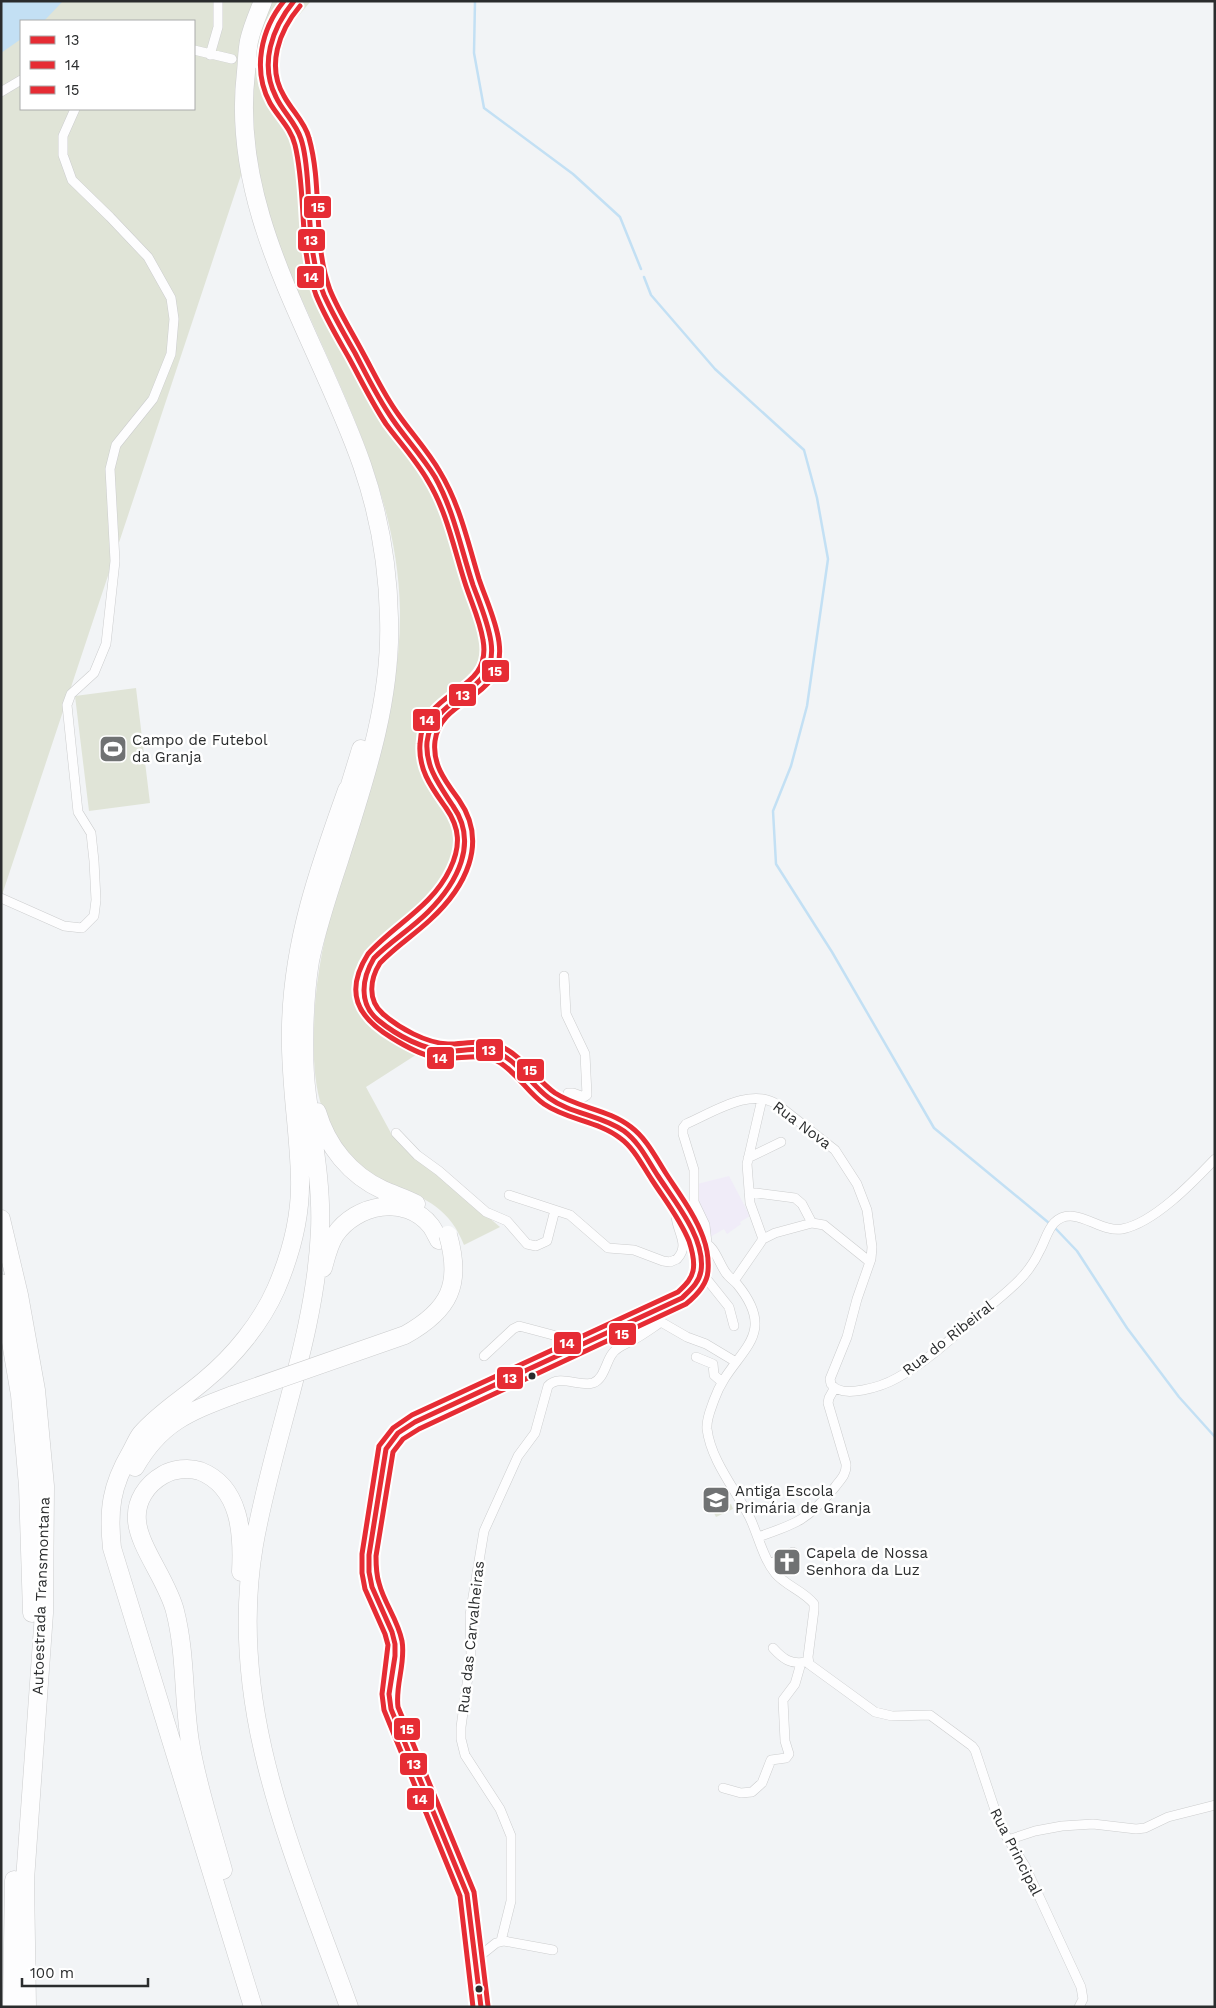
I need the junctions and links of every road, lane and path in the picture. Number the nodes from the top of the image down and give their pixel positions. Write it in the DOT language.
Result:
graph roads {
  1 [pos="218,1"];
  2 [pos="255,1"];
  3 [pos="263,1"];
  4 [pos="294,1"];
  5 [pos="195,50"];
  6 [pos="210,54"];
  7 [pos="232,59"];
  8 [pos="20,81"];
  9 [pos="1,92"];
  10 [pos="75,110"];
  11 [pos="361,751"];
  12 [pos="1,898"];
  13 [pos="564,976"];
  14 [pos="305,1045"];
  15 [pos="762,1099"];
  16 [pos="577,1113"];
  17 [pos="396,1133"];
  18 [pos="781,1142"];
  19 [pos="748,1158"];
  20 [pos="1215,1159"];
  21 [pos="749,1192"];
  22 [pos="509,1195"];
  23 [pos="677,1205"];
  24 [pos="556,1210"];
  25 [pos="1,1219"];
  26 [pos="812,1223"];
  27 [pos="444,1237"];
  28 [pos="763,1239"];
  29 [pos="702,1241"];
  30 [pos="870,1262"];
  31 [pos="701,1272"];
  32 [pos="734,1281"];
  33 [pos="1,1283"];
  34 [pos="661,1322"];
  35 [pos="734,1326"];
  36 [pos="616,1329"];
  37 [pos="585,1343"];
  38 [pos="484,1356"];
  39 [pos="696,1357"];
  40 [pos="736,1362"];
  41 [pos="722,1382"];
  42 [pos="834,1388"];
  43 [pos="235,1389"];
  44 [pos="135,1446"];
  45 [pos="275,1451"];
  46 [pos="758,1537"];
  47 [pos="793,1552"];
  48 [pos="770,1564"];
  49 [pos="773,1648"];
  50 [pos="805,1663"];
  51 [pos="723,1788"];
  52 [pos="1215,1805"];
  53 [pos="207,1814"];
  54 [pos="1008,1840"];
  55 [pos="14,1870"];
  56 [pos="294,1874"];
  57 [pos="237,1935"];
  58 [pos="501,1941"];
  59 [pos="553,1950"];
  60 [pos="476,1959"];
  61 [pos="1,1975"];
  62 [pos="24,2005"];
  63 [pos="253,2007"];
  64 [pos="265,2007"];
  65 [pos="341,2007"];
  66 [pos="350,2007"];
  67 [pos="481,2007"];
  68 [pos="1079,2007"];
  1 -- 6 [label="street"];
  2 -- 11 [label="highway"];
  3 -- 14 [label="highway"];
  4 -- 16 [label="main road"];
  5 -- 6 [label="street"];
  6 -- 7 [label="street"];
  8 -- 9 [label="street"];
  10 -- 12 [label="street"];
  11 -- 44 [label="highway"];
  11 -- 56 [label="highway"];
  13 -- 16 [label="street"];
  14 -- 27 [label="highway"];
  14 -- 45 [label="highway"];
  15 -- 19 [label="street"];
  15 -- 29 [label="street, Rua Nova"];
  15 -- 30 [label="street, Rua Nova"];
  16 -- 23 [label="main road"];
  17 -- 24 [label="street"];
  18 -- 19 [label="street"];
  19 -- 21 [label="street"];
  20 -- 42 [label="street, Rua do Ribeiral"];
  21 -- 26 [label="street"];
  21 -- 28 [label="street"];
  22 -- 24 [label="street"];
  23 -- 24 [label="street"];
  23 -- 29 [label="main road"];
  25 -- 62 [label="highway, Autoestrada Transmontana"];
  26 -- 28 [label="street"];
  26 -- 30 [label="street"];
  27 -- 43 [label="highway, bridge"];
  27 -- 45 [label="highway"];
  28 -- 32 [label="street"];
  29 -- 31 [label="main road"];
  29 -- 32 [label="street"];
  30 -- 42 [label="street"];
  31 -- 35 [label="street"];
  31 -- 36 [label="main road"];
  32 -- 40 [label="street"];
  33 -- 55 [label="highway, Autoestrada Transmontana"];
  34 -- 36 [label="street"];
  34 -- 40 [label="street"];
  34 -- 58 [label="street, Rua das Carvalheiras"];
  36 -- 37 [label="main road"];
  37 -- 38 [label="street"];
  37 -- 60 [label="main road"];
  39 -- 41 [label="street"];
  40 -- 41 [label="street"];
  41 -- 46 [label="street"];
  42 -- 46 [label="street"];
  43 -- 44 [label="highway"];
  43 -- 53 [label="highway"];
  44 -- 57 [label="highway"];
  45 -- 66 [label="highway"];
  46 -- 48 [label="street"];
  47 -- 48 [label="street"];
  48 -- 50 [label="street"];
  49 -- 50 [label="street, Rua Principal"];
  50 -- 51 [label="street"];
  50 -- 54 [label="street, Rua Principal"];
  52 -- 54 [label="street"];
  53 -- 56 [label="highway"];
  53 -- 57 [label="highway"];
  54 -- 68 [label="street, Rua Principal"];
  55 -- 61 [label="highway"];
  55 -- 62 [label="highway, Autoestrada Transmontana"];
  56 -- 65 [label="highway"];
  57 -- 63 [label="highway"];
  57 -- 64 [label="highway"];
  58 -- 59 [label="street"];
  58 -- 60 [label="street"];
  60 -- 67 [label="main road"];
}
